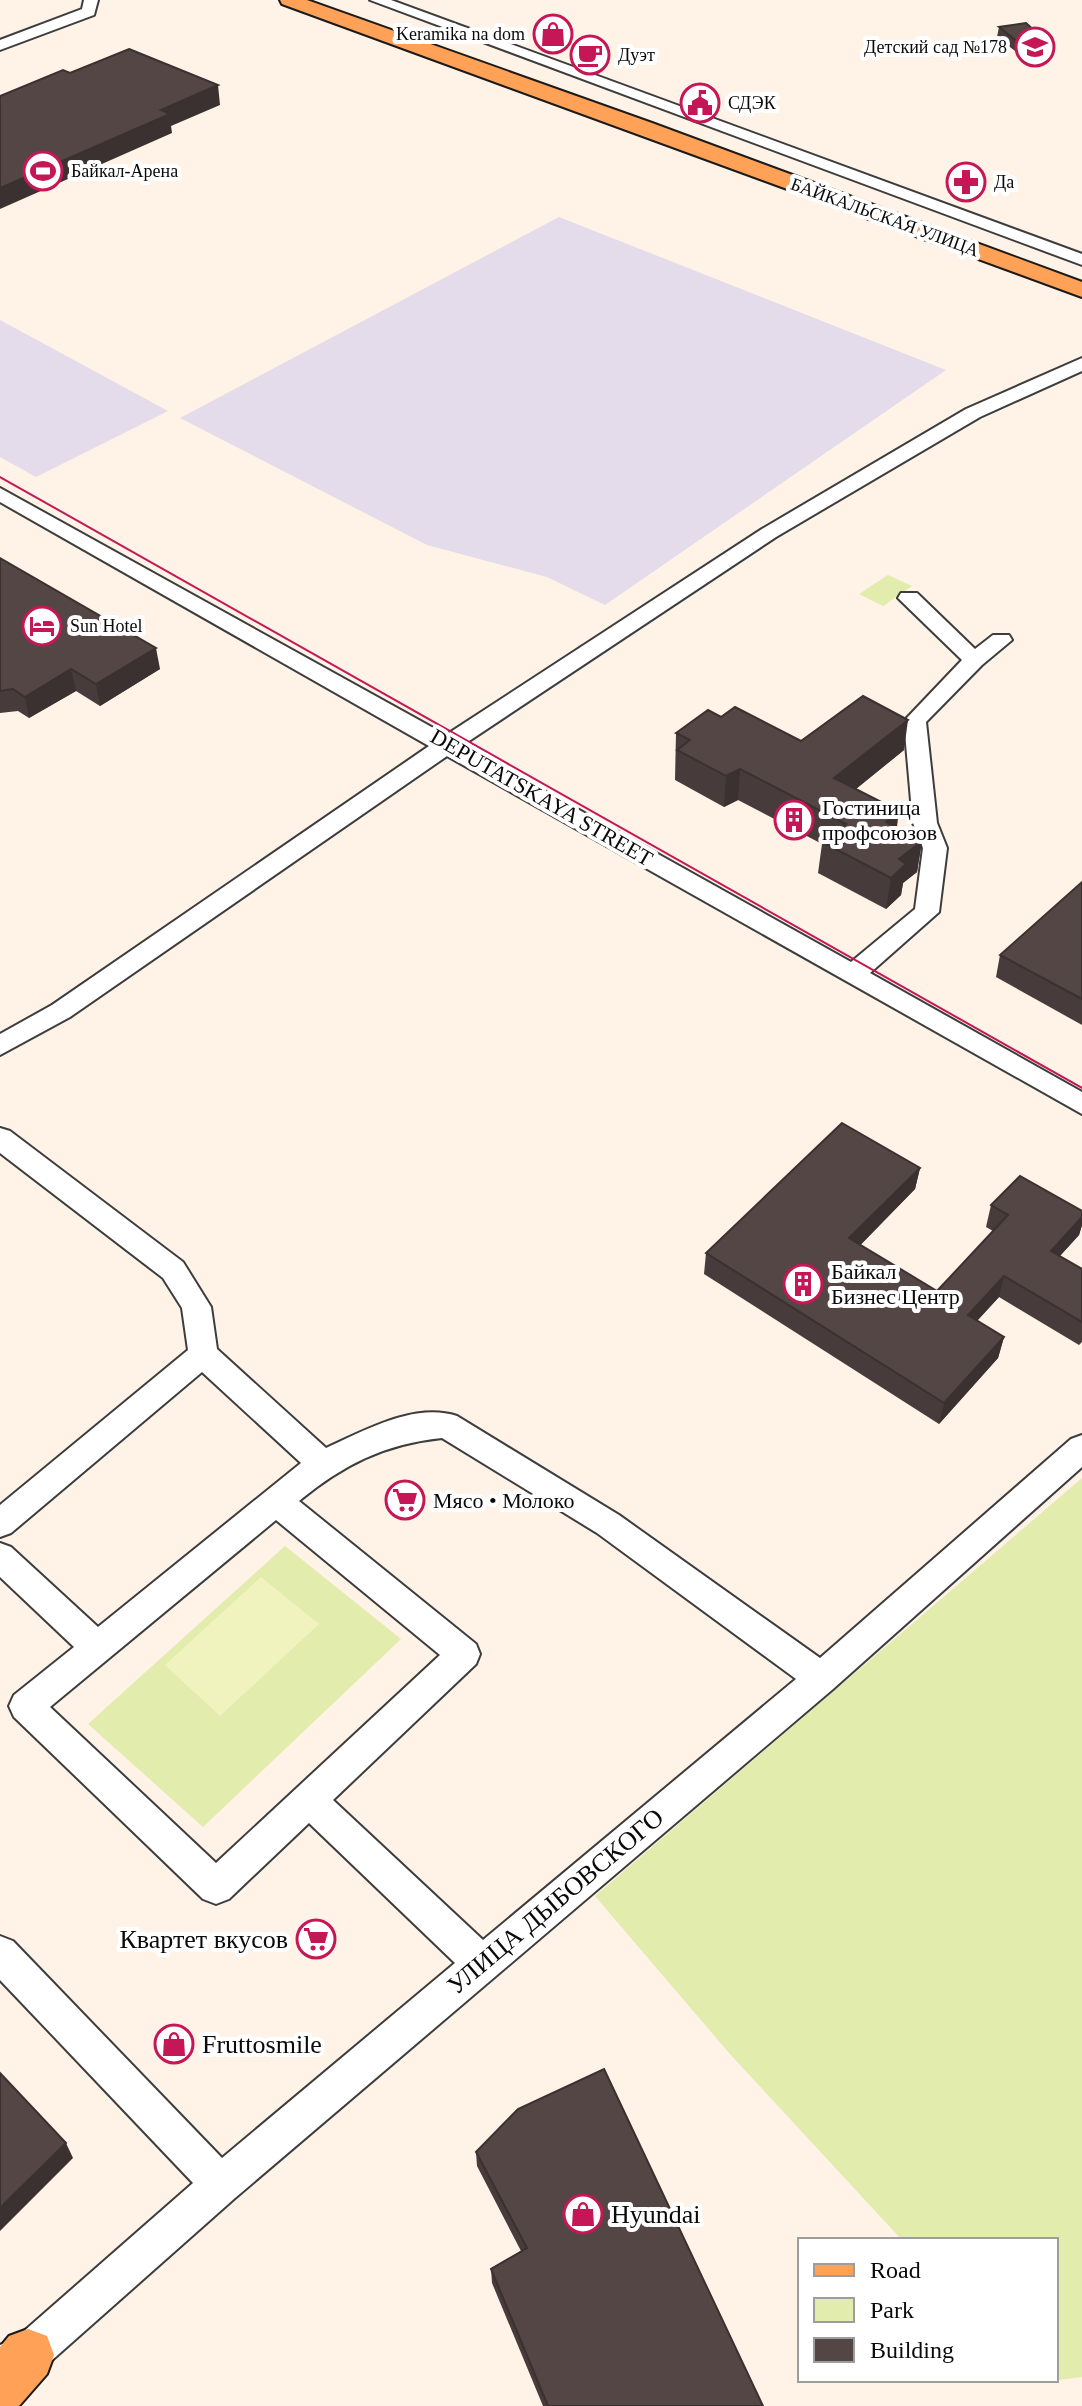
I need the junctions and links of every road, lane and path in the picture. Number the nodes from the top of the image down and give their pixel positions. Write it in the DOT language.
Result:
graph roads {
  1 [pos="289,0"];
  2 [pos="377,0"];
  3 [pos="90,6"];
  4 [pos="0,45"];
  5 [pos="1082,260"];
  6 [pos="1082,290"];
  7 [pos="1082,364"];
  8 [pos="0,494"];
  9 [pos="909,598"];
  10 [pos="1001,640"];
  11 [pos="974,660"];
  12 [pos="448,744"];
  13 [pos="853,974"];
  14 [pos="0,1046"];
  15 [pos="1082,1104"];
  16 [pos="0,1138"];
  17 [pos="203,1354"];
  18 [pos="1082,1448"];
  19 [pos="322,1464"];
  20 [pos="274,1500"];
  21 [pos="0,1524"];
  22 [pos="0,1557"];
  23 [pos="96,1646"];
  24 [pos="821,1678"];
  25 [pos="309,1800"];
  26 [pos="0,1954"];
  27 [pos="481,1963"];
  28 [pos="221,2184"];
  29 [pos="9,2369"];
  1 -- 6 [label="main road, БАЙКАЛЬСКАЯ УЛИЦА"];
  2 -- 5 [label="street"];
  3 -- 4 [label="street"];
  7 -- 12 [label="street"];
  8 -- 12 [label="street, DEPUTATSKAYA STREET"];
  9 -- 11 [label="street"];
  10 -- 11 [label="street"];
  11 -- 13 [label="street"];
  12 -- 13 [label="street, DEPUTATSKAYA STREET"];
  12 -- 14 [label="street"];
  13 -- 15 [label="street, DEPUTATSKAYA STREET"];
  16 -- 17 [label="street"];
  17 -- 19 [label="street"];
  17 -- 21 [label="street"];
  18 -- 24 [label="street, УЛИЦА ДЫБОВСКОГО"];
  19 -- 20 [label="street"];
  19 -- 24 [label="street"];
  20 -- 23 [label="street"];
  20 -- 25 [label="street"];
  22 -- 23 [label="street"];
  23 -- 25 [label="street"];
  24 -- 27 [label="street, УЛИЦА ДЫБОВСКОГО"];
  25 -- 27 [label="street"];
  26 -- 28 [label="street"];
  27 -- 28 [label="street, УЛИЦА ДЫБОВСКОГО"];
  28 -- 29 [label="street, УЛИЦА ДЫБОВСКОГО"];
}
